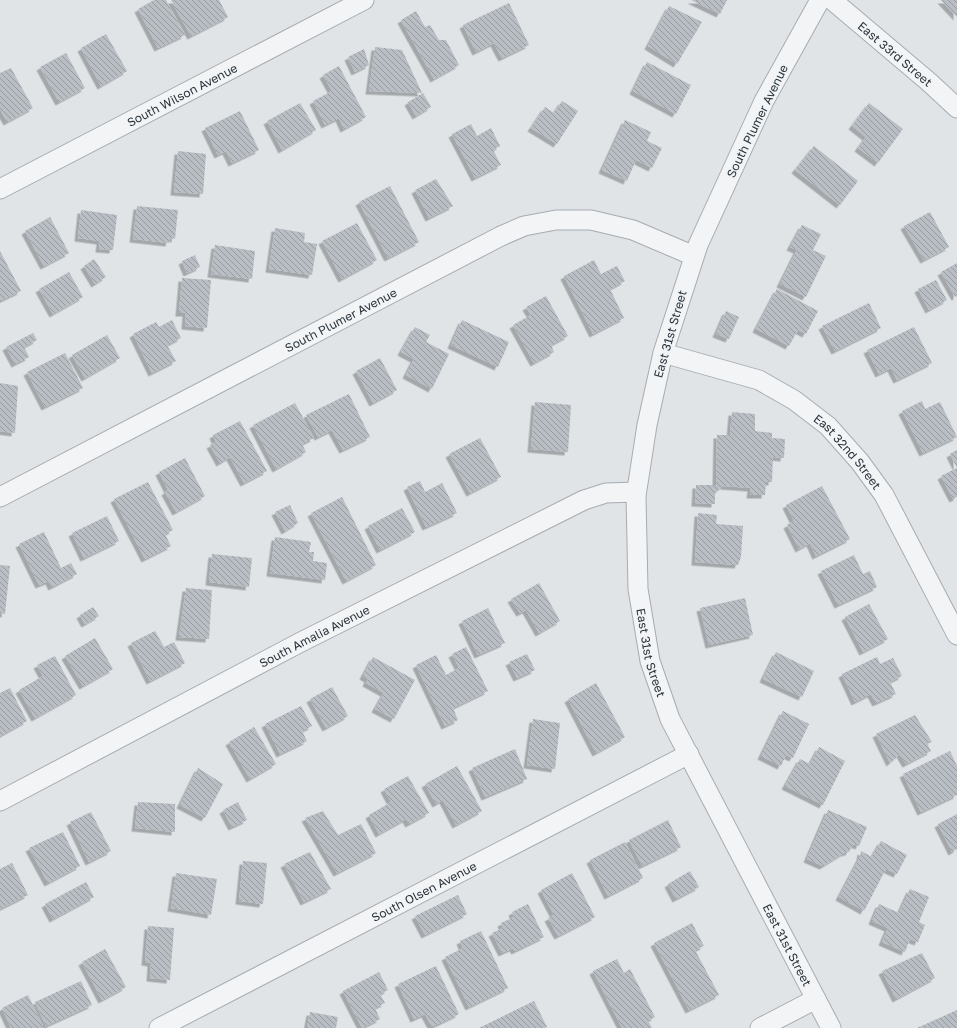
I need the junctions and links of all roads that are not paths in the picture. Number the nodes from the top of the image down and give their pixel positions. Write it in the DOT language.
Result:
graph roads {
  1 [pos="364,0"];
  2 [pos="820,0"];
  3 [pos="832,0"];
  4 [pos="957,108"];
  5 [pos="0,190"];
  6 [pos="696,250"];
  7 [pos="663,353"];
  8 [pos="636,492"];
  9 [pos="0,497"];
  10 [pos="957,635"];
  11 [pos="689,754"];
  12 [pos="0,801"];
  13 [pos="816,999"];
  14 [pos="159,1028"];
  15 [pos="760,1028"];
  16 [pos="831,1028"];
  1 -- 5 [label="street, South Wilson Avenue"];
  2 -- 6 [label="street, South Plumer Avenue"];
  3 -- 4 [label="street, East 33rd Street"];
  6 -- 7 [label="street, East 31st Street"];
  6 -- 9 [label="street, South Plumer Avenue"];
  7 -- 8 [label="street, East 31st Street"];
  7 -- 10 [label="street, East 32nd Street"];
  8 -- 11 [label="street, East 31st Street"];
  8 -- 12 [label="street, South Amalia Avenue"];
  11 -- 13 [label="street, East 31st Street"];
  11 -- 14 [label="street, South Olsen Avenue"];
  13 -- 15 [label="street"];
  13 -- 16 [label="street, East 31st Street"];
}
